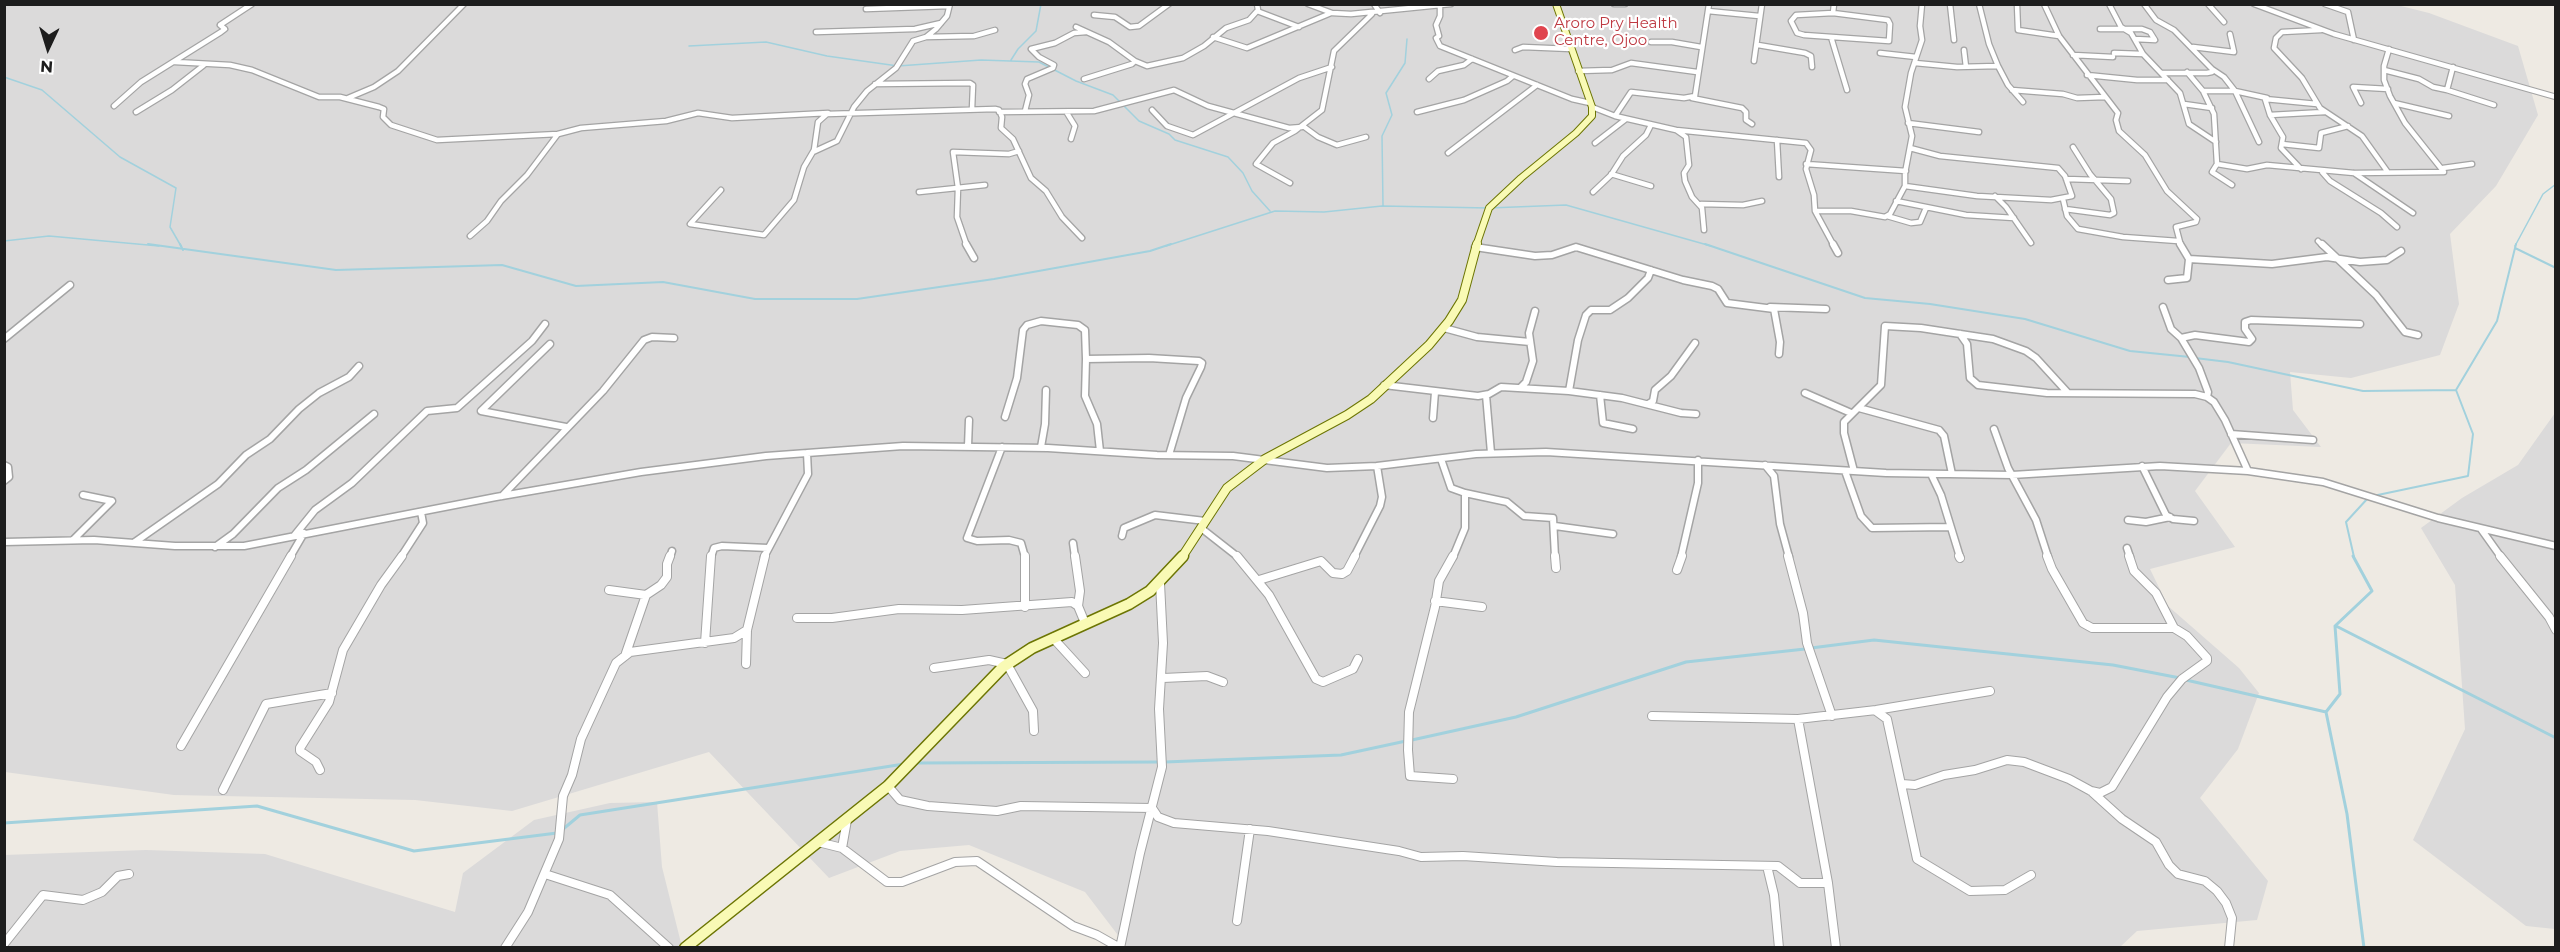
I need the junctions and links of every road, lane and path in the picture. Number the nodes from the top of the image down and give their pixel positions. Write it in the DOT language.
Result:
graph roads {
  1 [pos="252,4"];
  2 [pos="464,4"];
  3 [pos="1169,4"];
  4 [pos="1257,4"];
  5 [pos="1308,4"];
  6 [pos="1374,4"];
  7 [pos="1451,4"];
  8 [pos="1556,4"];
  9 [pos="1614,4"];
  10 [pos="1625,4"];
  11 [pos="1709,4"];
  12 [pos="1762,4"];
  13 [pos="1834,4"];
  14 [pos="1922,4"];
  15 [pos="1950,4"];
  16 [pos="1979,4"];
  17 [pos="2017,4"];
  18 [pos="2044,4"];
  19 [pos="2109,4"];
  20 [pos="2144,4"];
  21 [pos="2208,4"];
  22 [pos="2254,4"];
  23 [pos="2325,4"];
  24 [pos="2352,4"];
  25 [pos="949,5"];
  26 [pos="1440,5"];
  27 [pos="866,9"];
  28 [pos="1257,11"];
  29 [pos="1708,11"];
  30 [pos="2347,11"];
  31 [pos="1332,13"];
  32 [pos="1380,13"];
  33 [pos="1833,13"];
  34 [pos="1372,14"];
  35 [pos="1094,15"];
  36 [pos="1759,16"];
  37 [pos="941,22"];
  38 [pos="2224,22"];
  39 [pos="1076,27"];
  40 [pos="1300,27"];
  41 [pos="936,29"];
  42 [pos="2100,29"];
  43 [pos="2125,29"];
  44 [pos="995,30"];
  45 [pos="2321,30"];
  46 [pos="816,32"];
  47 [pos="1086,32"];
  48 [pos="2230,34"];
  49 [pos="2059,36"];
  50 [pos="926,37"];
  51 [pos="953,37"];
  52 [pos="1213,37"];
  53 [pos="1832,37"];
  54 [pos="2135,39"];
  55 [pos="1954,40"];
  56 [pos="2354,40"];
  57 [pos="1650,42"];
  58 [pos="1758,45"];
  59 [pos="1701,47"];
  60 [pos="2193,47"];
  61 [pos="1571,49"];
  62 [pos="2389,49"];
  63 [pos="1515,50"];
  64 [pos="1964,50"];
  65 [pos="1880,53"];
  66 [pos="2143,54"];
  67 [pos="2073,56"];
  68 [pos="1916,57"];
  69 [pos="1472,59"];
  70 [pos="1135,61"];
  71 [pos="1754,61"];
  72 [pos="175,62"];
  73 [pos="1915,63"];
  74 [pos="204,65"];
  75 [pos="1998,66"];
  76 [pos="1332,67"];
  77 [pos="1812,67"];
  78 [pos="1966,67"];
  79 [pos="2453,67"];
  80 [pos="2212,69"];
  81 [pos="2384,70"];
  82 [pos="1578,71"];
  83 [pos="1697,72"];
  84 [pos="2187,72"];
  85 [pos="2162,73"];
  86 [pos="2087,75"];
  87 [pos="1513,76"];
  88 [pos="1429,78"];
  89 [pos="1084,79"];
  90 [pos="2168,80"];
  91 [pos="2423,82"];
  92 [pos="875,84"];
  93 [pos="1537,85"];
  94 [pos="2388,89"];
  95 [pos="1847,90"];
  96 [pos="2012,90"];
  97 [pos="2422,90"];
  98 [pos="2447,90"];
  99 [pos="2203,91"];
  100 [pos="2235,91"];
  101 [pos="2105,97"];
  102 [pos="2556,97"];
  103 [pos="1692,98"];
  104 [pos="2266,98"];
  105 [pos="348,99"];
  106 [pos="2023,102"];
  107 [pos="2394,102"];
  108 [pos="2361,103"];
  109 [pos="2184,104"];
  110 [pos="2317,104"];
  111 [pos="1591,105"];
  112 [pos="2494,105"];
  113 [pos="114,106"];
  114 [pos="2212,108"];
  115 [pos="972,109"];
  116 [pos="1152,110"];
  117 [pos="852,111"];
  118 [pos="1025,111"];
  119 [pos="136,112"];
  120 [pos="831,112"];
  121 [pos="999,112"];
  122 [pos="1417,112"];
  123 [pos="2325,112"];
  124 [pos="1068,113"];
  125 [pos="1235,113"];
  126 [pos="2270,115"];
  127 [pos="1615,116"];
  128 [pos="2449,116"];
  129 [pos="1626,119"];
  130 [pos="1908,123"];
  131 [pos="1752,124"];
  132 [pos="1651,125"];
  133 [pos="1302,126"];
  134 [pos="2349,126"];
  135 [pos="1676,130"];
  136 [pos="1979,132"];
  137 [pos="558,134"];
  138 [pos="1366,137"];
  139 [pos="1071,139"];
  140 [pos="1777,140"];
  141 [pos="2216,142"];
  142 [pos="2259,142"];
  143 [pos="1595,143"];
  144 [pos="2282,144"];
  145 [pos="2073,147"];
  146 [pos="1910,148"];
  147 [pos="1019,151"];
  148 [pos="813,152"];
  149 [pos="1448,153"];
  150 [pos="1806,164"];
  151 [pos="2217,164"];
  152 [pos="2472,164"];
  153 [pos="2443,168"];
  154 [pos="2301,170"];
  155 [pos="1906,171"];
  156 [pos="2387,171"];
  157 [pos="2322,172"];
  158 [pos="2354,173"];
  159 [pos="1611,174"];
  160 [pos="1779,177"];
  161 [pos="2066,179"];
  162 [pos="2096,180"];
  163 [pos="2128,181"];
  164 [pos="1290,183"];
  165 [pos="2232,184"];
  166 [pos="984,185"];
  167 [pos="1651,186"];
  168 [pos="1905,186"];
  169 [pos="958,188"];
  170 [pos="721,190"];
  171 [pos="919,192"];
  172 [pos="1593,192"];
  173 [pos="1995,196"];
  174 [pos="2063,199"];
  175 [pos="1762,201"];
  176 [pos="1896,201"];
  177 [pos="1701,204"];
  178 [pos="1926,208"];
  179 [pos="2065,209"];
  180 [pos="1815,211"];
  181 [pos="2414,213"];
  182 [pos="1887,216"];
  183 [pos="2014,218"];
  184 [pos="2397,227"];
  185 [pos="1704,230"];
  186 [pos="470,236"];
  187 [pos="1082,238"];
  188 [pos="2178,241"];
  189 [pos="2318,241"];
  190 [pos="2031,243"];
  191 [pos="1474,247"];
  192 [pos="2401,250"];
  193 [pos="1838,253"];
  194 [pos="974,258"];
  195 [pos="2335,258"];
  196 [pos="2189,259"];
  197 [pos="1651,270"];
  198 [pos="2168,280"];
  199 [pos="70,285"];
  200 [pos="1770,307"];
  201 [pos="2163,307"];
  202 [pos="1826,309"];
  203 [pos="1535,311"];
  204 [pos="545,324"];
  205 [pos="2360,324"];
  206 [pos="1443,328"];
  207 [pos="1960,334"];
  208 [pos="2418,335"];
  209 [pos="674,338"];
  210 [pos="2181,338"];
  211 [pos="4,339"];
  212 [pos="1530,342"];
  213 [pos="1695,343"];
  214 [pos="550,344"];
  215 [pos="1779,354"];
  216 [pos="1086,359"];
  217 [pos="359,366"];
  218 [pos="1384,385"];
  219 [pos="1520,388"];
  220 [pos="1046,390"];
  221 [pos="1569,391"];
  222 [pos="1435,392"];
  223 [pos="1805,393"];
  224 [pos="2068,393"];
  225 [pos="1486,395"];
  226 [pos="1600,395"];
  227 [pos="2207,397"];
  228 [pos="1648,404"];
  229 [pos="1859,408"];
  230 [pos="1851,413"];
  231 [pos="374,414"];
  232 [pos="1696,414"];
  233 [pos="1005,417"];
  234 [pos="1433,418"];
  235 [pos="969,420"];
  236 [pos="566,427"];
  237 [pos="1633,429"];
  238 [pos="1994,429"];
  239 [pos="2231,434"];
  240 [pos="2313,440"];
  241 [pos="968,446"];
  242 [pos="1002,447"];
  243 [pos="1041,447"];
  244 [pos="1100,451"];
  245 [pos="807,453"];
  246 [pos="1491,453"];
  247 [pos="1169,455"];
  248 [pos="1266,459"];
  249 [pos="1442,459"];
  250 [pos="1698,460"];
  251 [pos="4,465"];
  252 [pos="1766,465"];
  253 [pos="1377,466"];
  254 [pos="2142,466"];
  255 [pos="1845,471"];
  256 [pos="1854,471"];
  257 [pos="2248,471"];
  258 [pos="1931,474"];
  259 [pos="1952,474"];
  260 [pos="2012,475"];
  261 [pos="4,481"];
  262 [pos="1465,493"];
  263 [pos="83,495"];
  264 [pos="502,496"];
  265 [pos="421,512"];
  266 [pos="2170,517"];
  267 [pos="2128,520"];
  268 [pos="2194,521"];
  269 [pos="1203,525"];
  270 [pos="1555,526"];
  271 [pos="1949,527"];
  272 [pos="2481,529"];
  273 [pos="304,533"];
  274 [pos="1613,534"];
  275 [pos="294,536"];
  276 [pos="1122,536"];
  277 [pos="73,540"];
  278 [pos="4,542"];
  279 [pos="134,542"];
  280 [pos="1073,543"];
  281 [pos="2556,546"];
  282 [pos="215,547"];
  283 [pos="768,548"];
  284 [pos="2127,548"];
  285 [pos="672,551"];
  286 [pos="1960,558"];
  287 [pos="1556,568"];
  288 [pos="1677,570"];
  289 [pos="1259,580"];
  290 [pos="1160,583"];
  291 [pos="609,590"];
  292 [pos="646,595"];
  293 [pos="1436,601"];
  294 [pos="1078,606"];
  295 [pos="1025,607"];
  296 [pos="1482,607"];
  297 [pos="798,618"];
  298 [pos="1085,623"];
  299 [pos="2174,628"];
  300 [pos="747,630"];
  301 [pos="2556,630"];
  302 [pos="1053,638"];
  303 [pos="705,644"];
  304 [pos="626,654"];
  305 [pos="1358,659"];
  306 [pos="746,664"];
  307 [pos="1007,664"];
  308 [pos="934,668"];
  309 [pos="1085,672"];
  310 [pos="1162,678"];
  311 [pos="1223,682"];
  312 [pos="1990,691"];
  313 [pos="332,693"];
  314 [pos="1876,711"];
  315 [pos="1652,716"];
  316 [pos="1832,716"];
  317 [pos="1798,719"];
  318 [pos="1035,731"];
  319 [pos="181,746"];
  320 [pos="320,770"];
  321 [pos="1453,779"];
  322 [pos="1902,784"];
  323 [pos="888,786"];
  324 [pos="223,790"];
  325 [pos="2091,791"];
  326 [pos="1152,807"];
  327 [pos="847,820"];
  328 [pos="1250,829"];
  329 [pos="818,842"];
  330 [pos="842,848"];
  331 [pos="1767,866"];
  332 [pos="129,874"];
  333 [pos="545,874"];
  334 [pos="2031,875"];
  335 [pos="1828,884"];
  336 [pos="1237,921"];
  337 [pos="4,944"];
  338 [pos="506,948"];
  339 [pos="669,948"];
  340 [pos="685,948"];
  341 [pos="1120,948"];
  342 [pos="1779,948"];
  343 [pos="1836,948"];
  344 [pos="2229,948"];
  1 -- 72 [label="street"];
  2 -- 105 [label="street"];
  3 -- 35 [label="street"];
  4 -- 28 [label="street"];
  5 -- 31 [label="street"];
  6 -- 32 [label="street"];
  7 -- 26 [label="street"];
  8 -- 61 [label="main road"];
  9 -- 10 [label="street"];
  11 -- 29 [label="street"];
  12 -- 36 [label="street"];
  13 -- 33 [label="street"];
  14 -- 68 [label="street"];
  15 -- 55 [label="street"];
  16 -- 75 [label="street"];
  17 -- 49 [label="street"];
  18 -- 49 [label="street"];
  19 -- 43 [label="street"];
  20 -- 60 [label="street"];
  21 -- 38 [label="street"];
  22 -- 45 [label="street"];
  23 -- 30 [label="street"];
  24 -- 30 [label="street"];
  25 -- 27 [label="street"];
  25 -- 37 [label="street"];
  26 -- 32 [label="street"];
  26 -- 69 [label="street"];
  28 -- 40 [label="street"];
  28 -- 52 [label="street"];
  29 -- 36 [label="street"];
  29 -- 59 [label="street"];
  30 -- 56 [label="street"];
  31 -- 34 [label="street"];
  31 -- 40 [label="street"];
  32 -- 34 [label="street"];
  33 -- 53 [label="street"];
  33 -- 53 [label="street"];
  34 -- 76 [label="street"];
  36 -- 58 [label="street"];
  37 -- 41 [label="street"];
  37 -- 46 [label="street"];
  39 -- 47 [label="street"];
  40 -- 52 [label="street"];
  41 -- 50 [label="street"];
  41 -- 51 [label="street"];
  42 -- 43 [label="street"];
  43 -- 54 [label="street"];
  43 -- 54 [label="street"];
  44 -- 51 [label="street"];
  45 -- 56 [label="street"];
  45 -- 110 [label="street"];
  47 -- 70 [label="street"];
  47 -- 118 [label="street"];
  48 -- 60 [label="street"];
  49 -- 67 [label="street"];
  50 -- 51 [label="street"];
  50 -- 92 [label="street"];
  52 -- 70 [label="street"];
  53 -- 95 [label="street"];
  54 -- 66 [label="street"];
  56 -- 62 [label="street"];
  57 -- 59 [label="street"];
  58 -- 71 [label="street"];
  58 -- 77 [label="street"];
  59 -- 83 [label="street"];
  60 -- 80 [label="street"];
  61 -- 63 [label="street"];
  61 -- 82 [label="main road"];
  62 -- 79 [label="street"];
  62 -- 81 [label="street"];
  64 -- 78 [label="street"];
  65 -- 68 [label="street"];
  66 -- 67 [label="street"];
  66 -- 85 [label="street"];
  67 -- 86 [label="street"];
  68 -- 73 [label="street"];
  69 -- 87 [label="street"];
  69 -- 88 [label="street"];
  70 -- 89 [label="street"];
  72 -- 74 [label="street"];
  72 -- 113 [label="street"];
  73 -- 78 [label="street"];
  73 -- 130 [label="street"];
  74 -- 105 [label="street"];
  74 -- 119 [label="street"];
  75 -- 78 [label="street"];
  75 -- 96 [label="street"];
  76 -- 125 [label="street"];
  76 -- 133 [label="street"];
  79 -- 98 [label="street"];
  79 -- 102 [label="street"];
  80 -- 84 [label="street"];
  80 -- 100 [label="street"];
  81 -- 91 [label="street"];
  81 -- 94 [label="street"];
  82 -- 83 [label="street"];
  82 -- 111 [label="main road"];
  83 -- 103 [label="street"];
  84 -- 85 [label="street"];
  84 -- 99 [label="street"];
  85 -- 90 [label="street"];
  86 -- 90 [label="street"];
  86 -- 101 [label="street"];
  87 -- 93 [label="street"];
  87 -- 122 [label="street"];
  90 -- 109 [label="street"];
  91 -- 97 [label="street"];
  91 -- 98 [label="street"];
  92 -- 115 [label="street"];
  92 -- 117 [label="street"];
  93 -- 111 [label="street"];
  93 -- 149 [label="street"];
  94 -- 107 [label="street"];
  94 -- 108 [label="street"];
  96 -- 101 [label="street"];
  96 -- 106 [label="street"];
  98 -- 112 [label="street"];
  99 -- 100 [label="street"];
  99 -- 114 [label="street"];
  100 -- 104 [label="street"];
  100 -- 142 [label="street"];
  101 -- 188 [label="street"];
  103 -- 127 [label="street"];
  103 -- 131 [label="street"];
  104 -- 110 [label="street"];
  104 -- 126 [label="street"];
  105 -- 137 [label="street"];
  107 -- 128 [label="street"];
  107 -- 153 [label="street"];
  109 -- 114 [label="street"];
  109 -- 141 [label="street"];
  110 -- 123 [label="street"];
  111 -- 127 [label="street"];
  111 -- 191 [label="main road"];
  114 -- 141 [label="street"];
  115 -- 117 [label="street"];
  115 -- 121 [label="street"];
  116 -- 125 [label="street"];
  117 -- 120 [label="street"];
  117 -- 148 [label="street"];
  118 -- 121 [label="street"];
  118 -- 124 [label="street"];
  120 -- 137 [label="street"];
  120 -- 148 [label="street"];
  121 -- 147 [label="street"];
  123 -- 126 [label="street"];
  123 -- 134 [label="street"];
  124 -- 125 [label="street"];
  124 -- 139 [label="street"];
  125 -- 133 [label="street"];
  126 -- 144 [label="street"];
  127 -- 129 [label="street"];
  129 -- 132 [label="street"];
  129 -- 143 [label="street"];
  130 -- 136 [label="street"];
  130 -- 146 [label="street"];
  132 -- 135 [label="street"];
  132 -- 159 [label="street"];
  133 -- 138 [label="street"];
  133 -- 164 [label="street"];
  134 -- 144 [label="street"];
  134 -- 156 [label="street"];
  135 -- 140 [label="street"];
  135 -- 177 [label="street"];
  137 -- 186 [label="street"];
  140 -- 150 [label="street"];
  140 -- 160 [label="street"];
  141 -- 151 [label="street"];
  144 -- 154 [label="street"];
  145 -- 162 [label="street"];
  146 -- 155 [label="street"];
  146 -- 161 [label="street"];
  147 -- 169 [label="street"];
  147 -- 187 [label="street"];
  148 -- 170 [label="street"];
  150 -- 155 [label="street"];
  150 -- 180 [label="street"];
  151 -- 154 [label="street"];
  151 -- 165 [label="street"];
  152 -- 153 [label="street"];
  153 -- 156 [label="street"];
  154 -- 157 [label="street"];
  155 -- 168 [label="street"];
  156 -- 158 [label="street"];
  157 -- 158 [label="street"];
  157 -- 184 [label="street"];
  158 -- 181 [label="street"];
  159 -- 167 [label="street"];
  159 -- 172 [label="street"];
  161 -- 162 [label="street"];
  161 -- 174 [label="street"];
  162 -- 163 [label="street"];
  162 -- 179 [label="street"];
  166 -- 169 [label="street"];
  168 -- 173 [label="street"];
  168 -- 176 [label="street"];
  169 -- 171 [label="street"];
  169 -- 194 [label="street"];
  173 -- 174 [label="street"];
  173 -- 183 [label="street"];
  174 -- 179 [label="street"];
  175 -- 177 [label="street"];
  176 -- 178 [label="street"];
  176 -- 182 [label="street"];
  177 -- 185 [label="street"];
  178 -- 182 [label="street"];
  178 -- 183 [label="street"];
  179 -- 188 [label="street"];
  180 -- 182 [label="street"];
  180 -- 193 [label="street"];
  183 -- 190 [label="street"];
  188 -- 196 [label="street"];
  189 -- 195 [label="street"];
  191 -- 197 [label="street"];
  191 -- 206 [label="main road"];
  192 -- 195 [label="street"];
  195 -- 196 [label="street"];
  195 -- 208 [label="street"];
  196 -- 198 [label="street"];
  197 -- 200 [label="street"];
  197 -- 221 [label="street"];
  199 -- 211 [label="street"];
  200 -- 202 [label="street"];
  200 -- 215 [label="street"];
  201 -- 210 [label="street"];
  203 -- 212 [label="street"];
  204 -- 275 [label="street"];
  205 -- 210 [label="street"];
  206 -- 212 [label="street"];
  206 -- 218 [label="main road"];
  207 -- 224 [label="street"];
  207 -- 224 [label="street"];
  207 -- 229 [label="street"];
  209 -- 236 [label="street"];
  210 -- 227 [label="street"];
  212 -- 219 [label="street"];
  213 -- 228 [label="street"];
  214 -- 236 [label="street"];
  216 -- 233 [label="street"];
  216 -- 244 [label="street"];
  216 -- 247 [label="street"];
  217 -- 279 [label="street"];
  218 -- 222 [label="street"];
  218 -- 248 [label="main road"];
  219 -- 221 [label="street"];
  219 -- 225 [label="street"];
  220 -- 243 [label="street"];
  221 -- 226 [label="street"];
  222 -- 225 [label="street"];
  222 -- 234 [label="street"];
  223 -- 230 [label="street"];
  224 -- 227 [label="street"];
  225 -- 246 [label="street"];
  226 -- 228 [label="street"];
  226 -- 237 [label="street"];
  227 -- 239 [label="street"];
  228 -- 232 [label="street"];
  229 -- 230 [label="street"];
  229 -- 259 [label="street"];
  230 -- 256 [label="street"];
  231 -- 282 [label="street"];
  235 -- 241 [label="street"];
  236 -- 264 [label="street"];
  238 -- 260 [label="street"];
  239 -- 240 [label="street"];
  239 -- 257 [label="street"];
  241 -- 242 [label="street"];
  241 -- 245 [label="street"];
  242 -- 243 [label="street"];
  242 -- 295 [label="street"];
  243 -- 244 [label="street"];
  244 -- 247 [label="street"];
  245 -- 264 [label="street"];
  245 -- 283 [label="street"];
  246 -- 249 [label="street"];
  246 -- 250 [label="street"];
  247 -- 248 [label="street"];
  248 -- 253 [label="street"];
  248 -- 269 [label="main road"];
  249 -- 253 [label="street"];
  249 -- 262 [label="street"];
  250 -- 252 [label="street"];
  250 -- 288 [label="street"];
  251 -- 261 [label="street"];
  252 -- 255 [label="street"];
  252 -- 316 [label="street"];
  253 -- 289 [label="street"];
  254 -- 257 [label="street"];
  254 -- 260 [label="street"];
  254 -- 266 [label="street"];
  255 -- 256 [label="street"];
  255 -- 271 [label="street"];
  256 -- 258 [label="street"];
  257 -- 272 [label="street"];
  258 -- 259 [label="street"];
  258 -- 271 [label="street"];
  259 -- 260 [label="street"];
  260 -- 299 [label="street"];
  262 -- 270 [label="street"];
  262 -- 293 [label="street"];
  263 -- 277 [label="street"];
  264 -- 265 [label="street"];
  265 -- 273 [label="street"];
  265 -- 313 [label="street"];
  266 -- 267 [label="street"];
  266 -- 268 [label="street"];
  269 -- 276 [label="street"];
  269 -- 289 [label="street"];
  269 -- 290 [label="main road"];
  270 -- 274 [label="street"];
  270 -- 287 [label="street"];
  271 -- 286 [label="street"];
  272 -- 281 [label="street"];
  272 -- 301 [label="street"];
  273 -- 275 [label="street"];
  273 -- 319 [label="street"];
  275 -- 282 [label="street"];
  277 -- 278 [label="street"];
  277 -- 279 [label="street"];
  279 -- 282 [label="street"];
  280 -- 294 [label="street"];
  283 -- 300 [label="street"];
  283 -- 303 [label="street"];
  284 -- 299 [label="street"];
  285 -- 292 [label="street"];
  289 -- 305 [label="street"];
  290 -- 298 [label="main road"];
  290 -- 310 [label="street"];
  291 -- 292 [label="street"];
  292 -- 304 [label="street"];
  293 -- 296 [label="street"];
  293 -- 321 [label="street"];
  294 -- 295 [label="street"];
  294 -- 298 [label="street"];
  295 -- 297 [label="street"];
  298 -- 302 [label="main road"];
  299 -- 325 [label="street"];
  300 -- 303 [label="street"];
  300 -- 306 [label="street"];
  302 -- 307 [label="main road"];
  302 -- 309 [label="street"];
  303 -- 304 [label="street"];
  304 -- 333 [label="street"];
  307 -- 308 [label="street"];
  307 -- 318 [label="street"];
  307 -- 323 [label="main road"];
  310 -- 311 [label="street"];
  310 -- 326 [label="street"];
  312 -- 314 [label="street"];
  313 -- 320 [label="street"];
  313 -- 324 [label="street"];
  314 -- 316 [label="street"];
  314 -- 322 [label="street"];
  315 -- 317 [label="street"];
  316 -- 317 [label="street"];
  317 -- 335 [label="street"];
  322 -- 325 [label="street"];
  322 -- 334 [label="street"];
  323 -- 326 [label="street"];
  323 -- 327 [label="main road"];
  325 -- 344 [label="street"];
  326 -- 328 [label="street"];
  326 -- 341 [label="street"];
  327 -- 329 [label="main road"];
  327 -- 330 [label="street"];
  328 -- 331 [label="street"];
  328 -- 336 [label="street"];
  329 -- 330 [label="street"];
  329 -- 340 [label="main road"];
  330 -- 341 [label="street"];
  331 -- 335 [label="street"];
  331 -- 342 [label="street"];
  332 -- 337 [label="street"];
  333 -- 338 [label="street"];
  333 -- 339 [label="street"];
  335 -- 343 [label="street"];
}
